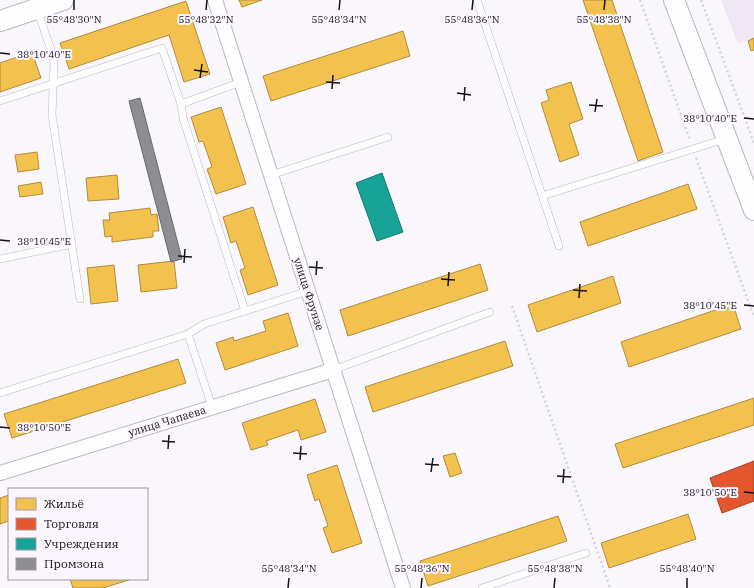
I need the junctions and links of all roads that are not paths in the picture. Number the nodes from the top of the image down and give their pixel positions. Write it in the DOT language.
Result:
graph roads {
  1 [pos="63,0"];
  2 [pos="215,0"];
  3 [pos="477,0"];
  4 [pos="674,0"];
  5 [pos="37,9"];
  6 [pos="0,21"];
  7 [pos="241,82"];
  8 [pos="53,83"];
  9 [pos="0,101"];
  10 [pos="181,104"];
  11 [pos="388,137"];
  12 [pos="727,139"];
  13 [pos="271,175"];
  14 [pos="542,196"];
  15 [pos="754,210"];
  16 [pos="72,244"];
  17 [pos="559,246"];
  18 [pos="0,259"];
  19 [pos="308,291"];
  20 [pos="80,299"];
  21 [pos="245,311"];
  22 [pos="490,312"];
  23 [pos="188,334"];
  24 [pos="333,370"];
  25 [pos="0,393"];
  26 [pos="212,407"];
  27 [pos="0,473"];
  28 [pos="586,553"];
  29 [pos="403,588"];
  30 [pos="482,588"];
  1 -- 5 [label="main road"];
  2 -- 7 [label="street, улица Фрунзе"];
  3 -- 14 [label="lane"];
  4 -- 12 [label="main road"];
  5 -- 6 [label="main road"];
  5 -- 8 [label="lane"];
  7 -- 10 [label="lane"];
  7 -- 13 [label="street, улица Фрунзе"];
  8 -- 9 [label="lane"];
  8 -- 10 [label="lane"];
  8 -- 16 [label="lane"];
  10 -- 21 [label="lane"];
  11 -- 13 [label="lane"];
  12 -- 14 [label="lane"];
  12 -- 15 [label="main road"];
  13 -- 19 [label="street, улица Фрунзе"];
  14 -- 17 [label="lane"];
  16 -- 18 [label="lane"];
  16 -- 20 [label="lane"];
  19 -- 21 [label="lane"];
  19 -- 24 [label="street, улица Фрунзе"];
  21 -- 23 [label="lane"];
  22 -- 24 [label="lane"];
  23 -- 25 [label="lane"];
  23 -- 26 [label="lane"];
  24 -- 26 [label="street, улица Чапаева"];
  24 -- 29 [label="street, улица Фрунзе"];
  26 -- 27 [label="street, улица Чапаева"];
  28 -- 30 [label="lane"];
}
